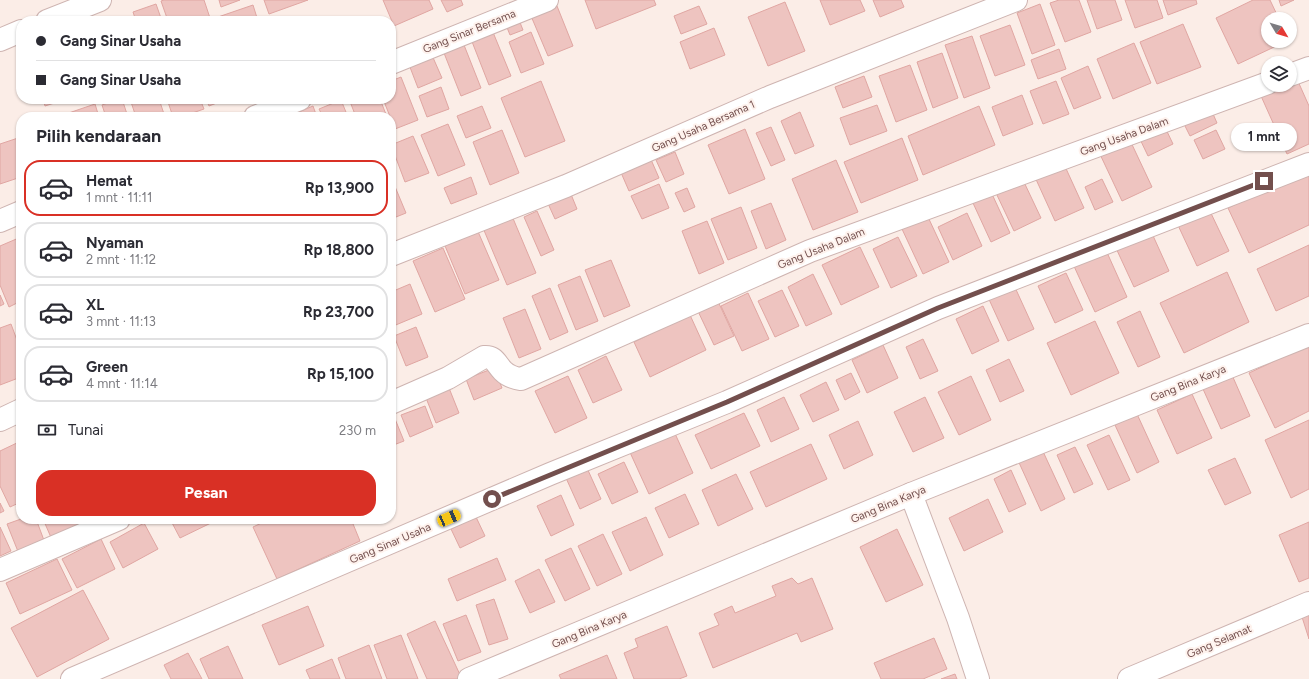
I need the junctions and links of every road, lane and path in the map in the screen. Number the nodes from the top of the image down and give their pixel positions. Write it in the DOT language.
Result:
graph roads {
  1 [pos="100,0"];
  2 [pos="547,0"];
  3 [pos="1016,0"];
  4 [pos="60,16"];
  5 [pos="16,33"];
  6 [pos="0,40"];
  7 [pos="396,61"];
  8 [pos="1309,68"];
  9 [pos="1297,72"];
  10 [pos="1261,86"];
  11 [pos="288,104"];
  12 [pos="268,112"];
  13 [pos="1309,164"];
  14 [pos="16,214"];
  15 [pos="0,221"];
  16 [pos="396,253"];
  17 [pos="1309,335"];
  18 [pos="396,400"];
  19 [pos="16,412"];
  20 [pos="0,420"];
  21 [pos="911,494"];
  22 [pos="107,524"];
  23 [pos="0,570"];
  24 [pos="1309,603"];
  25 [pos="72,679"];
  26 [pos="469,679"];
  27 [pos="978,679"];
  28 [pos="1129,679"];
  1 -- 4 [label="street"];
  2 -- 7 [label="street, Gang Sinar Bersama"];
  3 -- 16 [label="street, Gang Usaha Bersama 1"];
  5 -- 6 [label="street"];
  8 -- 9 [label="street"];
  10 -- 18 [label="street, Gang Usaha Dalam"];
  11 -- 12 [label="street"];
  13 -- 25 [label="street, Gang Sinar Usaha"];
  14 -- 15 [label="street"];
  17 -- 21 [label="street, Gang Bina Karya"];
  19 -- 20 [label="street"];
  21 -- 26 [label="street, Gang Bina Karya"];
  21 -- 27 [label="street"];
  22 -- 23 [label="street"];
  24 -- 28 [label="street, Gang Selamat"];
}
